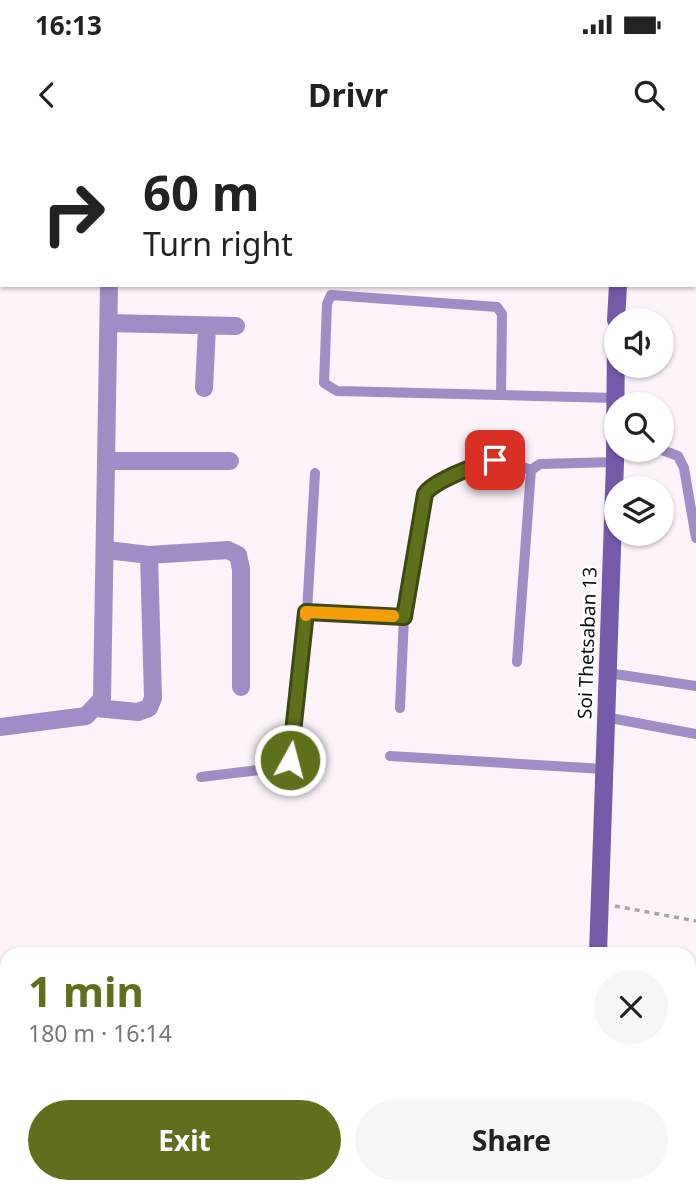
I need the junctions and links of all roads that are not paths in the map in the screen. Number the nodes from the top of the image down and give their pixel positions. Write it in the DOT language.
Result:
graph roads {
  1 [pos="109,287"];
  2 [pos="618,287"];
  3 [pos="617,308"];
  4 [pos="109,323"];
  5 [pos="236,326"];
  6 [pos="207,327"];
  7 [pos="204,388"];
  8 [pos="501,395"];
  9 [pos="604,398"];
  10 [pos="674,454"];
  11 [pos="108,461"];
  12 [pos="230,461"];
  13 [pos="615,462"];
  14 [pos="531,470"];
  15 [pos="315,474"];
  16 [pos="696,538"];
  17 [pos="107,550"];
  18 [pos="149,555"];
  19 [pos="306,612"];
  20 [pos="404,617"];
  21 [pos="517,662"];
  22 [pos="608,673"];
  23 [pos="696,686"];
  24 [pos="241,687"];
  25 [pos="96,708"];
  26 [pos="400,708"];
  27 [pos="605,717"];
  28 [pos="0,727"];
  29 [pos="696,734"];
  30 [pos="390,756"];
  31 [pos="604,769"];
  32 [pos="201,777"];
  33 [pos="598,947"];
  1 -- 4 [label="street"];
  2 -- 3 [label="street"];
  4 -- 6 [label="street"];
  4 -- 11 [label="street"];
  5 -- 6 [label="street"];
  6 -- 7 [label="street"];
  8 -- 8 [label="lane"];
  8 -- 9 [label="lane"];
  10 -- 16 [label="lane"];
  11 -- 12 [label="street"];
  11 -- 17 [label="street"];
  13 -- 14 [label="lane"];
  13 -- 22 [label="street, Soi Thetsaban 13"];
  14 -- 20 [label="lane"];
  14 -- 21 [label="lane"];
  15 -- 19 [label="lane"];
  17 -- 18 [label="street"];
  17 -- 25 [label="street"];
  18 -- 24 [label="street"];
  18 -- 25 [label="street"];
  19 -- 20 [label="lane"];
  19 -- 32 [label="lane"];
  20 -- 26 [label="lane"];
  22 -- 23 [label="lane"];
  22 -- 27 [label="street, Soi Thetsaban 13"];
  25 -- 28 [label="street"];
  27 -- 29 [label="lane"];
  27 -- 31 [label="street, Soi Thetsaban 13"];
  30 -- 31 [label="lane"];
  31 -- 33 [label="street, Soi Thetsaban 13"];
}
